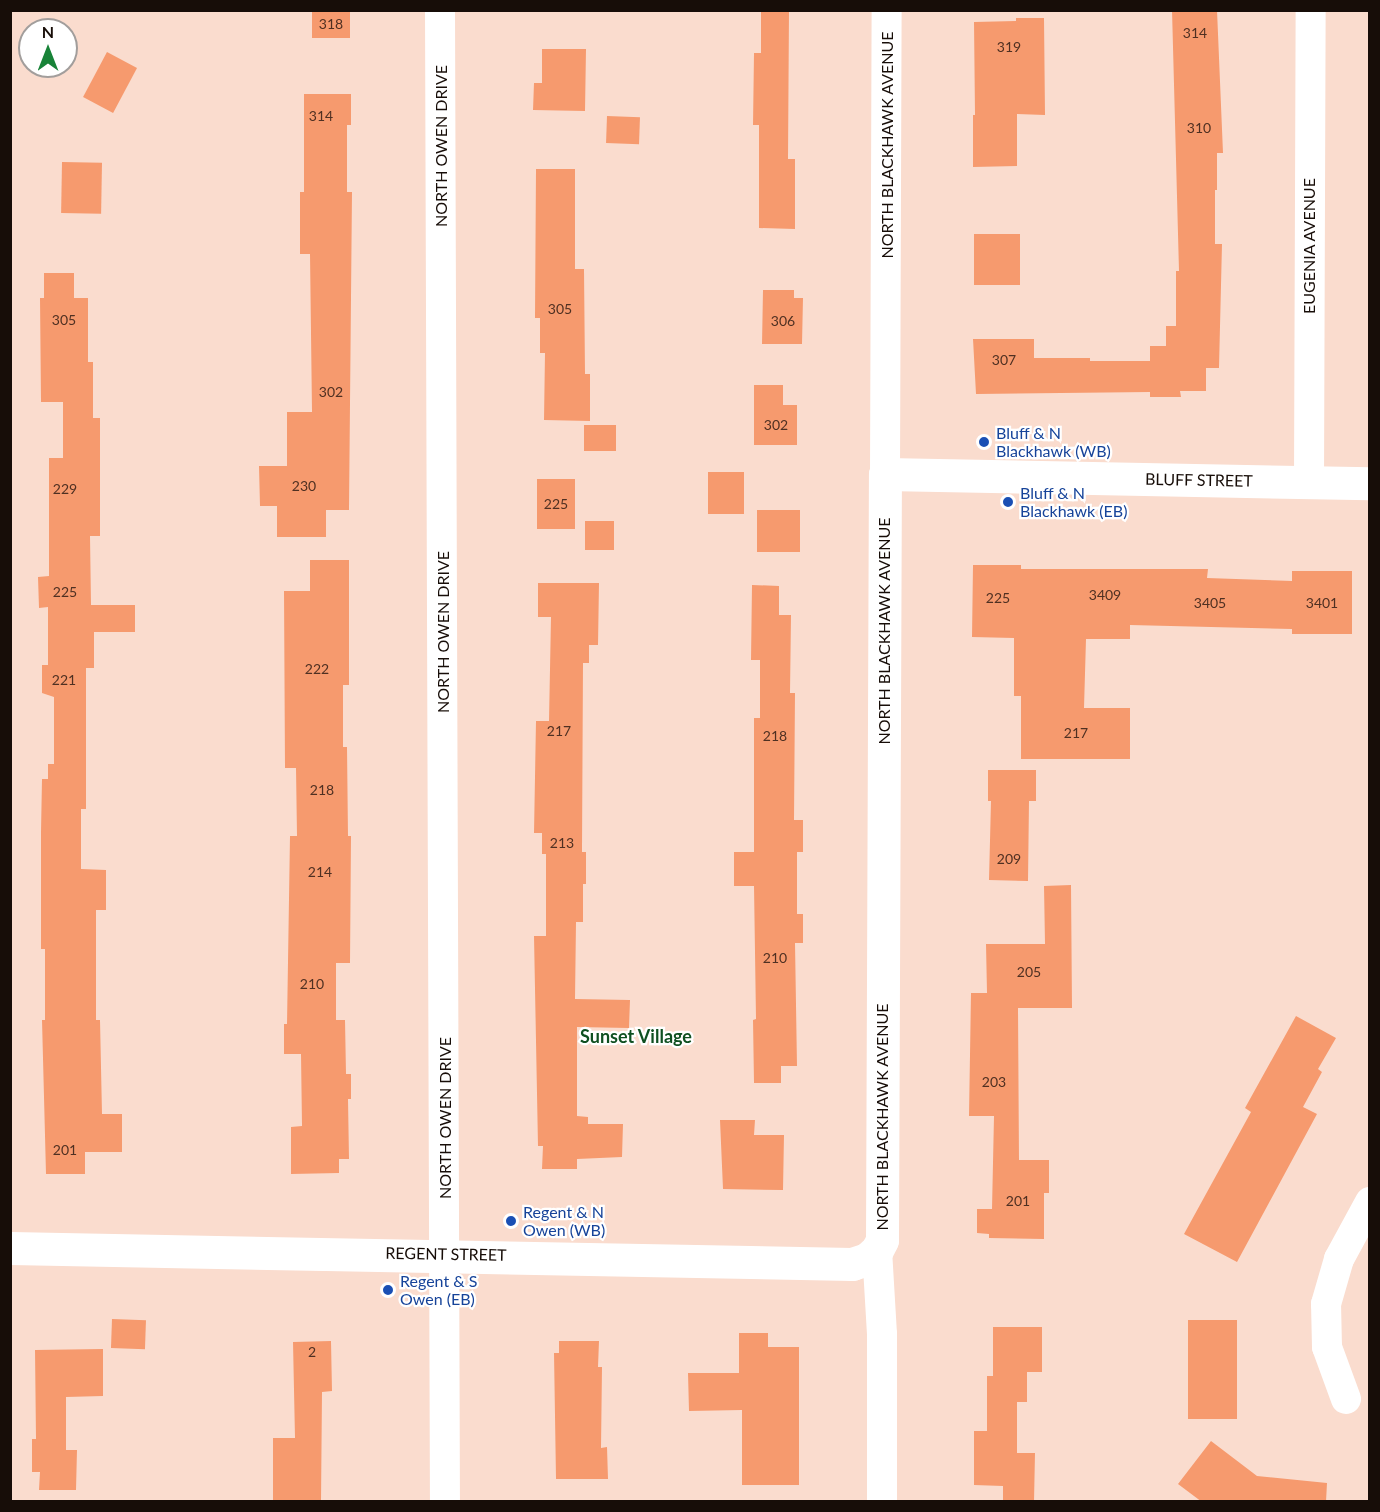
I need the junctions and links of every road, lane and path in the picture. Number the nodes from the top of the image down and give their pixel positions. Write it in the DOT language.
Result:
graph roads {
  1 [pos="440,10"];
  2 [pos="888,10"];
  3 [pos="1311,10"];
  4 [pos="885,474"];
  5 [pos="1309,482"];
  6 [pos="1370,483"];
  7 [pos="1370,1202"];
  8 [pos="10,1248"];
  9 [pos="877,1250"];
  10 [pos="445,1254"];
  11 [pos="1346,1399"];
  12 [pos="445,1502"];
  13 [pos="882,1502"];
  1 -- 10 [label="street, NORTH OWEN DRIVE"];
  2 -- 4 [label="street, NORTH BLACKHAWK AVENUE"];
  3 -- 5 [label="street, EUGENIA AVENUE"];
  4 -- 5 [label="street, BLUFF STREET"];
  4 -- 9 [label="street, NORTH BLACKHAWK AVENUE"];
  5 -- 6 [label="street, BLUFF STREET"];
  7 -- 11 [label="street"];
  8 -- 10 [label="street, REGENT STREET"];
  9 -- 10 [label="street, REGENT STREET"];
  9 -- 13 [label="street"];
  10 -- 12 [label="street, NORTH OWEN DRIVE"];
}
